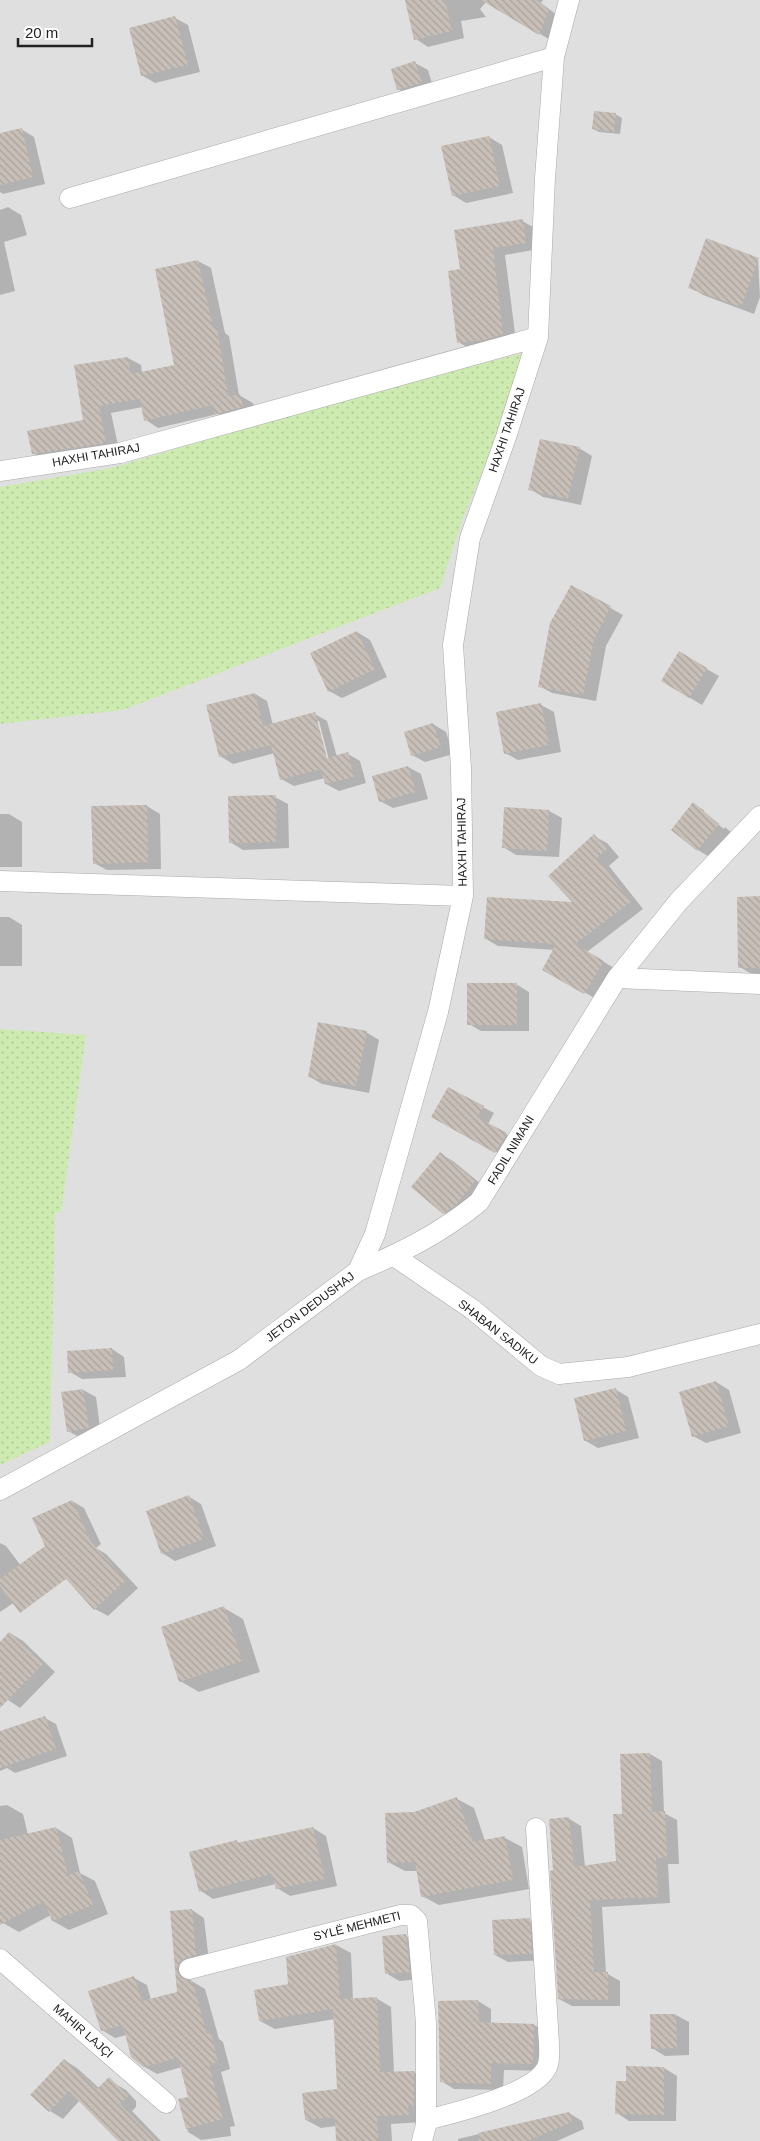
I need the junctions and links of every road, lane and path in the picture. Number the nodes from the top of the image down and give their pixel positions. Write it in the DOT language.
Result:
graph roads {
  1 [pos="569,0"];
  2 [pos="554,57"];
  3 [pos="70,198"];
  4 [pos="538,337"];
  5 [pos="0,471"];
  6 [pos="760,816"];
  7 [pos="0,881"];
  8 [pos="463,896"];
  9 [pos="617,978"];
  10 [pos="760,984"];
  11 [pos="394,1256"];
  12 [pos="358,1271"];
  13 [pos="760,1334"];
  14 [pos="0,1490"];
  15 [pos="536,1828"];
  16 [pos="0,1958"];
  17 [pos="188,1968"];
  18 [pos="166,2103"];
  19 [pos="426,2120"];
  20 [pos="422,2141"];
  1 -- 2 [label="street, HAXHI TAHIRAJ"];
  2 -- 3 [label="street"];
  2 -- 4 [label="street, HAXHI TAHIRAJ"];
  4 -- 5 [label="street, HAXHI TAHIRAJ"];
  4 -- 8 [label="street, HAXHI TAHIRAJ"];
  6 -- 9 [label="street, FADIL NIMANI"];
  7 -- 8 [label="street, HAXHI TAHIRAJ"];
  8 -- 12 [label="street, JETON DEDUSHAJ"];
  9 -- 10 [label="street"];
  9 -- 11 [label="street, FADIL NIMANI"];
  11 -- 12 [label="street, FADIL NIMANI"];
  11 -- 13 [label="street, SHABAN SADIKU"];
  12 -- 14 [label="street, JETON DEDUSHAJ"];
  15 -- 19 [label="street"];
  16 -- 18 [label="street, MAHIR LAJÇI"];
  17 -- 19 [label="street, SYLË MEHMETI"];
  19 -- 20 [label="street, SYLË MEHMETI"];
}
